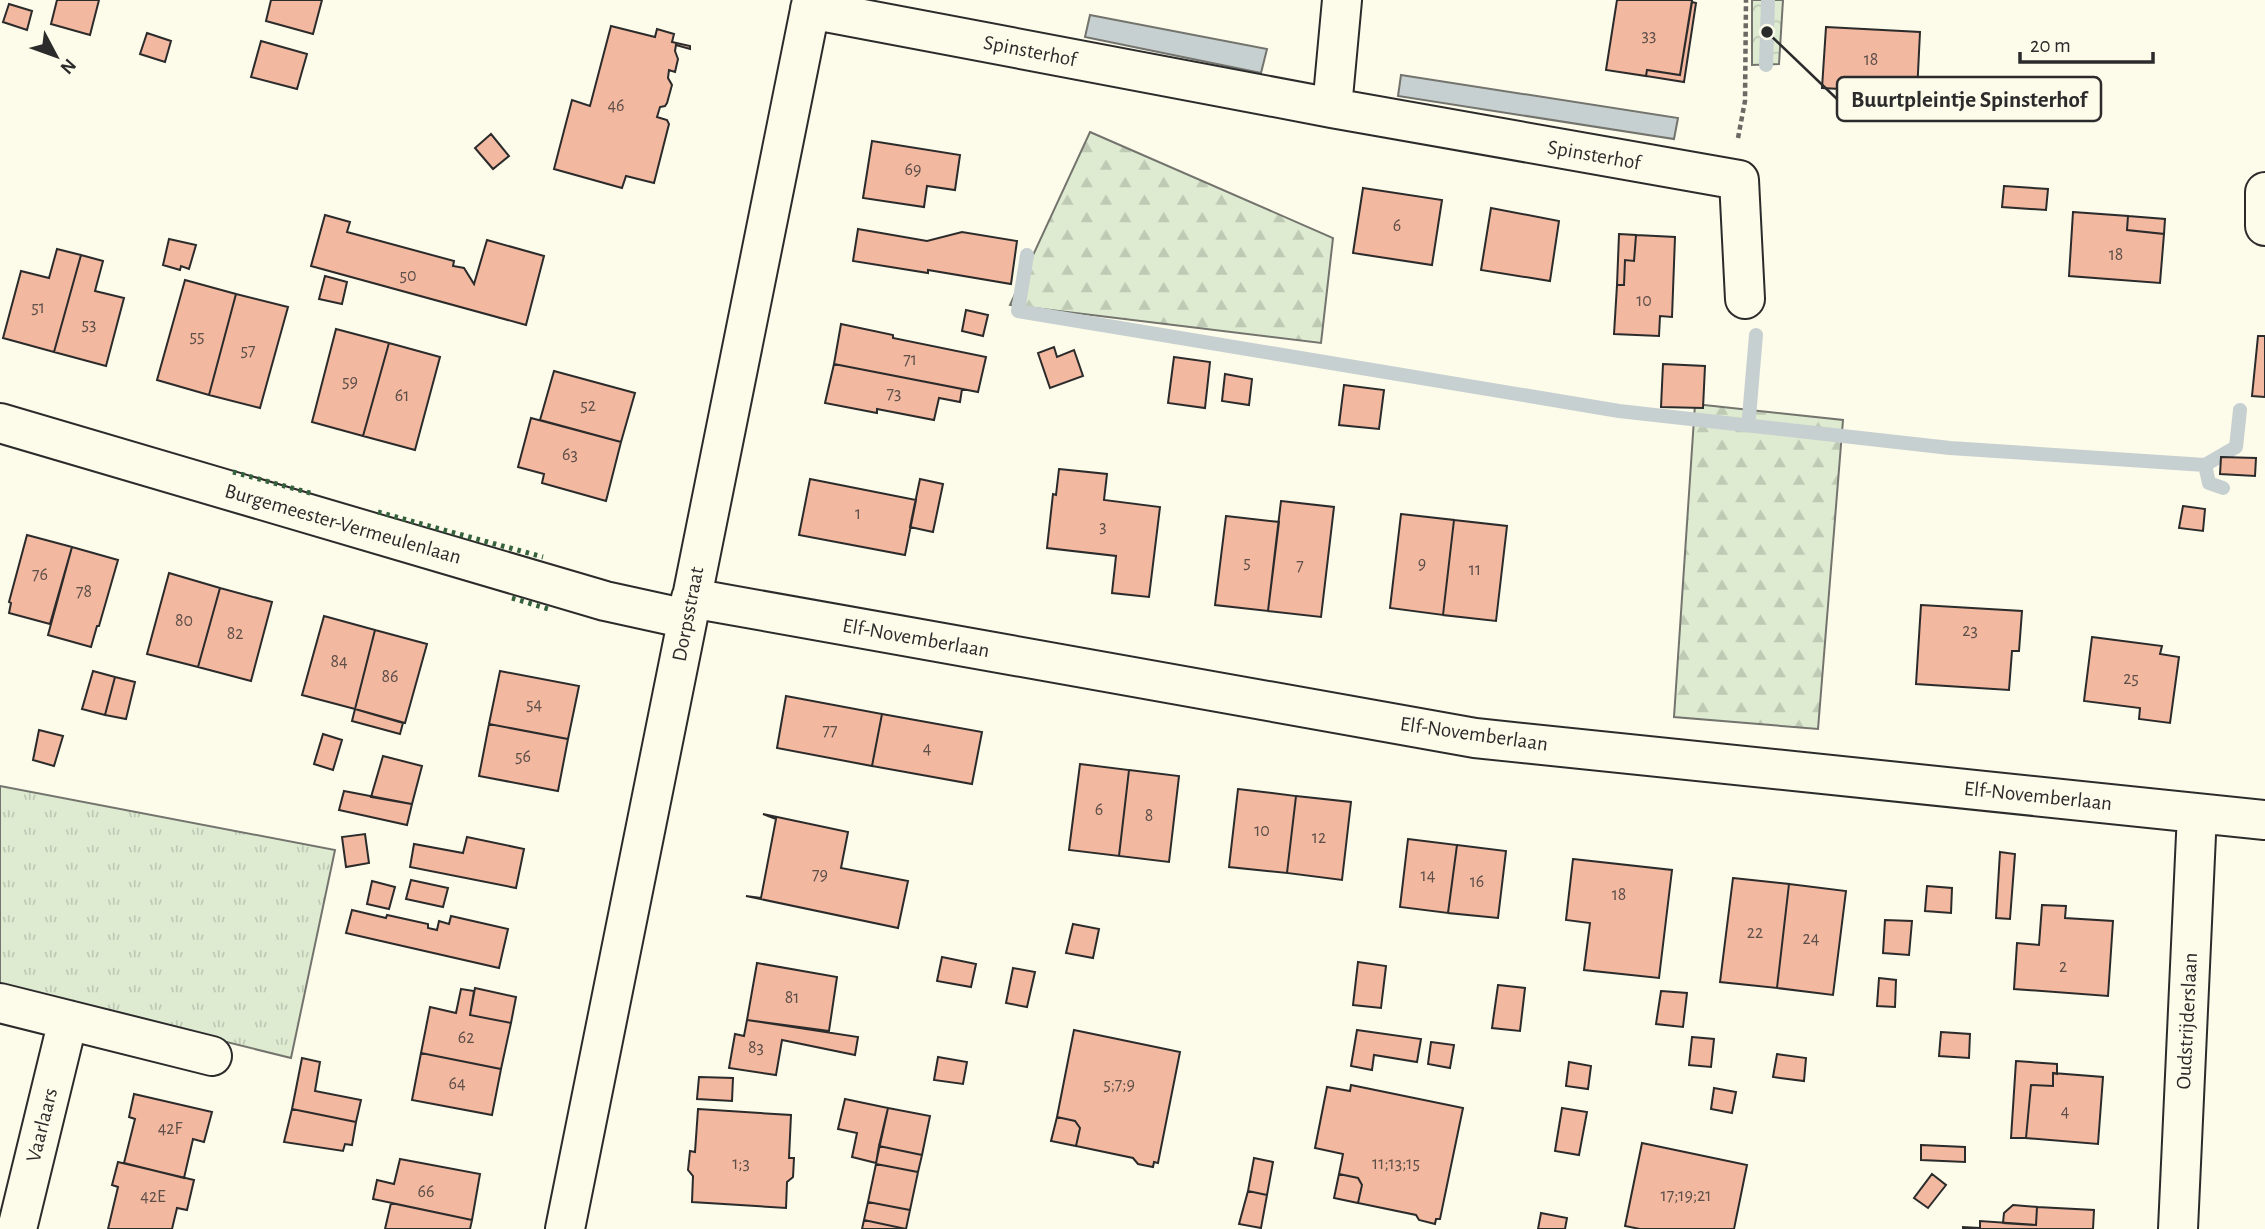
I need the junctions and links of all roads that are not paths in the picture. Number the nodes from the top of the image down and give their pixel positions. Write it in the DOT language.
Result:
graph roads {
  1 [pos="1342,0"];
  2 [pos="811,4"];
  3 [pos="1332,108"];
  4 [pos="2265,192"];
  5 [pos="2265,226"];
  6 [pos="1745,299"];
  7 [pos="0,423"];
  8 [pos="689,609"];
  9 [pos="2197,813"];
  10 [pos="2265,820"];
  11 [pos="0,1003"];
  12 [pos="68,1020"];
  13 [pos="212,1056"];
  14 [pos="17,1229"];
  15 [pos="565,1229"];
  16 [pos="2178,1229"];
  1 -- 3 [label="street"];
  2 -- 3 [label="street, Spinsterhof"];
  2 -- 8 [label="street, Dorpsstraat"];
  3 -- 6 [label="street, Spinsterhof"];
  4 -- 5 [label="street"];
  7 -- 8 [label="street, Burgemeester-Vermeulenlaan"];
  8 -- 9 [label="street, Elf-Novemberlaan"];
  8 -- 15 [label="street, Dorpsstraat"];
  9 -- 10 [label="street, Elf-Novemberlaan"];
  9 -- 16 [label="street, Oudstrijderslaan"];
  11 -- 12 [label="street"];
  12 -- 13 [label="street"];
  12 -- 14 [label="street, Vaarlaars"];
}
